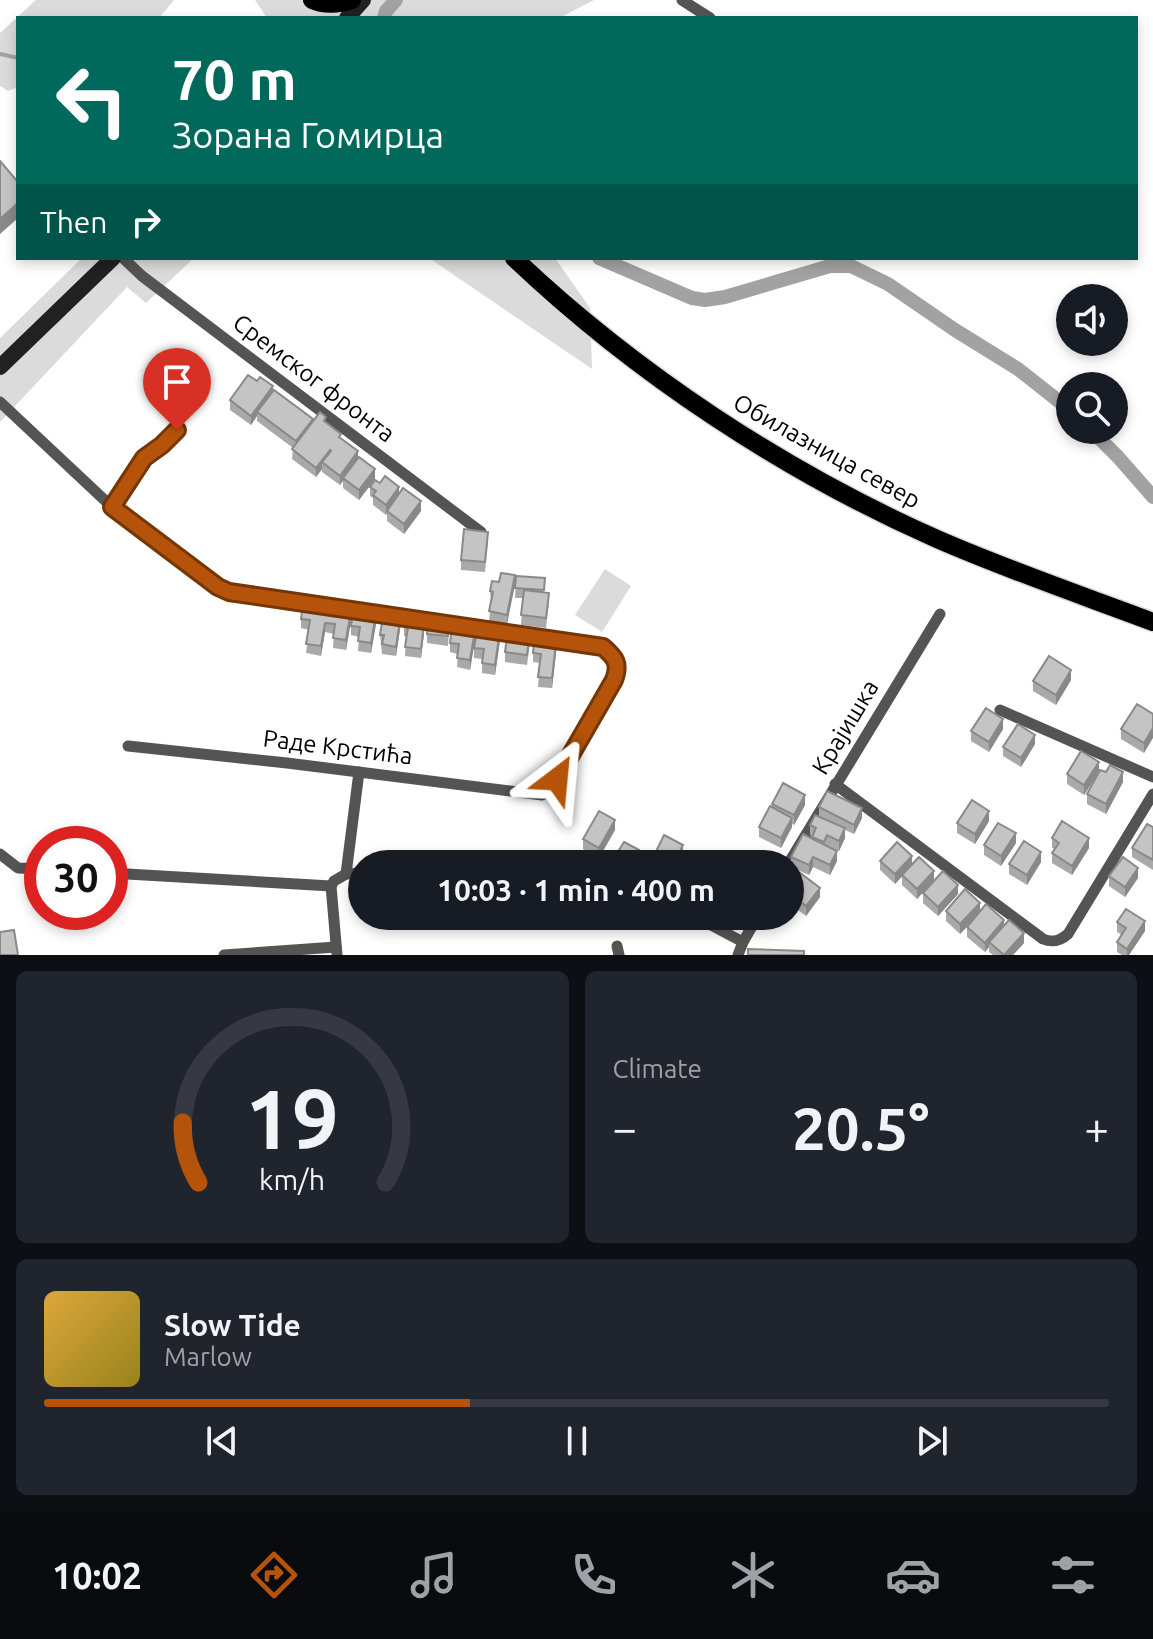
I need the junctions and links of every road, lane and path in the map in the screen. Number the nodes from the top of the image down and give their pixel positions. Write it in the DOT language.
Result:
graph roads {
  1 [pos="312,0"];
  2 [pos="682,0"];
  3 [pos="354,9"];
  4 [pos="707,16"];
  5 [pos="111,260"];
  6 [pos="125,260"];
  7 [pos="516,260"];
  8 [pos="0,367"];
  9 [pos="0,402"];
  10 [pos="177,430"];
  11 [pos="112,507"];
  12 [pos="481,532"];
  13 [pos="323,606"];
  14 [pos="354,610"];
  15 [pos="940,614"];
  16 [pos="1153,622"];
  17 [pos="1000,710"];
  18 [pos="128,746"];
  19 [pos="359,772"];
  20 [pos="1153,777"];
  21 [pos="835,784"];
  22 [pos="1153,794"];
  23 [pos="796,850"];
  24 [pos="0,854"];
  25 [pos="24,868"];
  26 [pos="128,874"];
  27 [pos="346,874"];
  28 [pos="331,886"];
  29 [pos="720,930"];
  30 [pos="750,930"];
  31 [pos="743,942"];
  32 [pos="336,951"];
  33 [pos="224,955"];
  34 [pos="738,955"];
  1 -- 3 [label="main road"];
  2 -- 4 [label="street"];
  5 -- 8 [label="street"];
  6 -- 12 [label="street, Сремског фронта"];
  7 -- 16 [label="main road, Обилазница север"];
  9 -- 11 [label="street"];
  10 -- 11 [label="street"];
  11 -- 13 [label="street"];
  14 -- 19 [label="street, Раде Крстића"];
  15 -- 21 [label="street, Крајишка"];
  17 -- 20 [label="street"];
  18 -- 19 [label="street, Раде Крстића"];
  19 -- 27 [label="street"];
  21 -- 22 [label="street"];
  21 -- 23 [label="street, Крајишка"];
  24 -- 25 [label="street"];
  26 -- 28 [label="street"];
  27 -- 28 [label="street"];
  28 -- 32 [label="street"];
  29 -- 31 [label="street"];
  30 -- 31 [label="street"];
  31 -- 34 [label="street"];
  32 -- 33 [label="street"];
}
